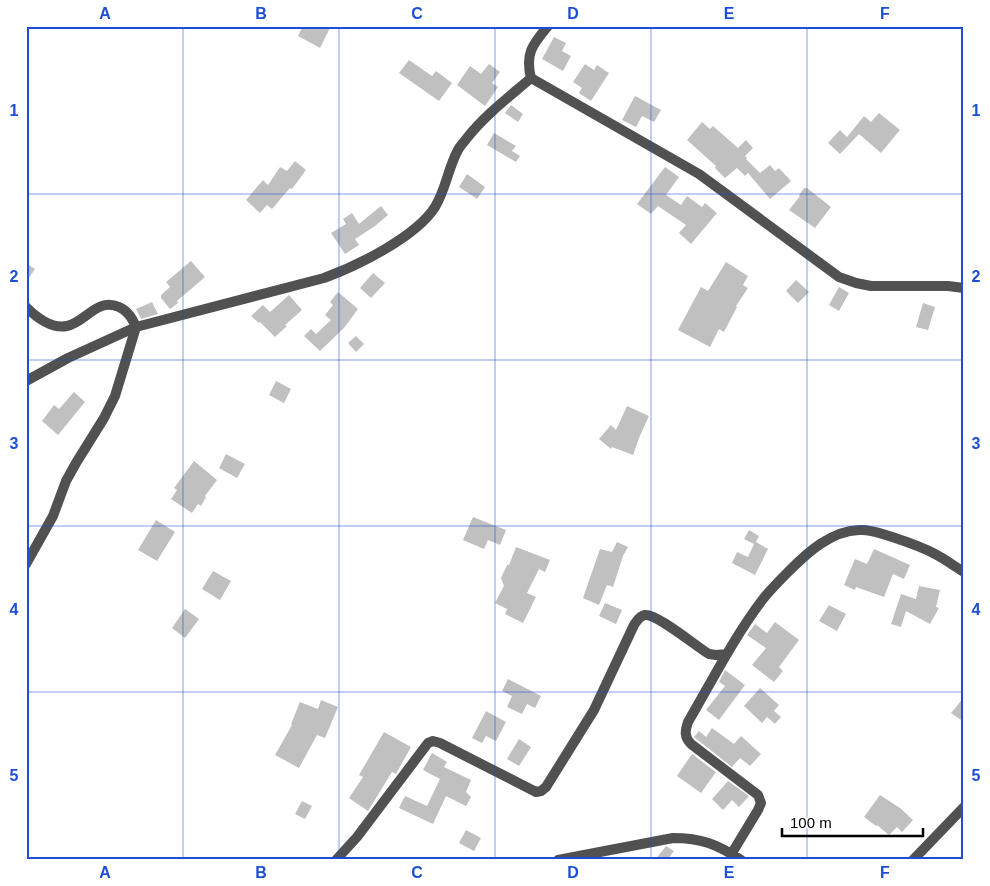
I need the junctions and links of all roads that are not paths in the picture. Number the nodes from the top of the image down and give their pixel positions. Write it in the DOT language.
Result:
graph roads {
  1 [pos="548,26"];
  2 [pos="531,78"];
  3 [pos="964,288"];
  4 [pos="26,307"];
  5 [pos="136,327"];
  6 [pos="26,381"];
  7 [pos="26,564"];
  8 [pos="964,572"];
  9 [pos="727,654"];
  10 [pos="964,807"];
  11 [pos="732,853"];
  12 [pos="336,860"];
  13 [pos="558,860"];
  14 [pos="741,860"];
  15 [pos="913,860"];
  1 -- 2 [label="street"];
  2 -- 3 [label="street"];
  2 -- 5 [label="street"];
  4 -- 5 [label="street"];
  5 -- 6 [label="street"];
  5 -- 7 [label="street"];
  8 -- 9 [label="street"];
  9 -- 11 [label="street"];
  9 -- 12 [label="street"];
  10 -- 15 [label="street"];
  11 -- 13 [label="street"];
  11 -- 14 [label="street"];
}
